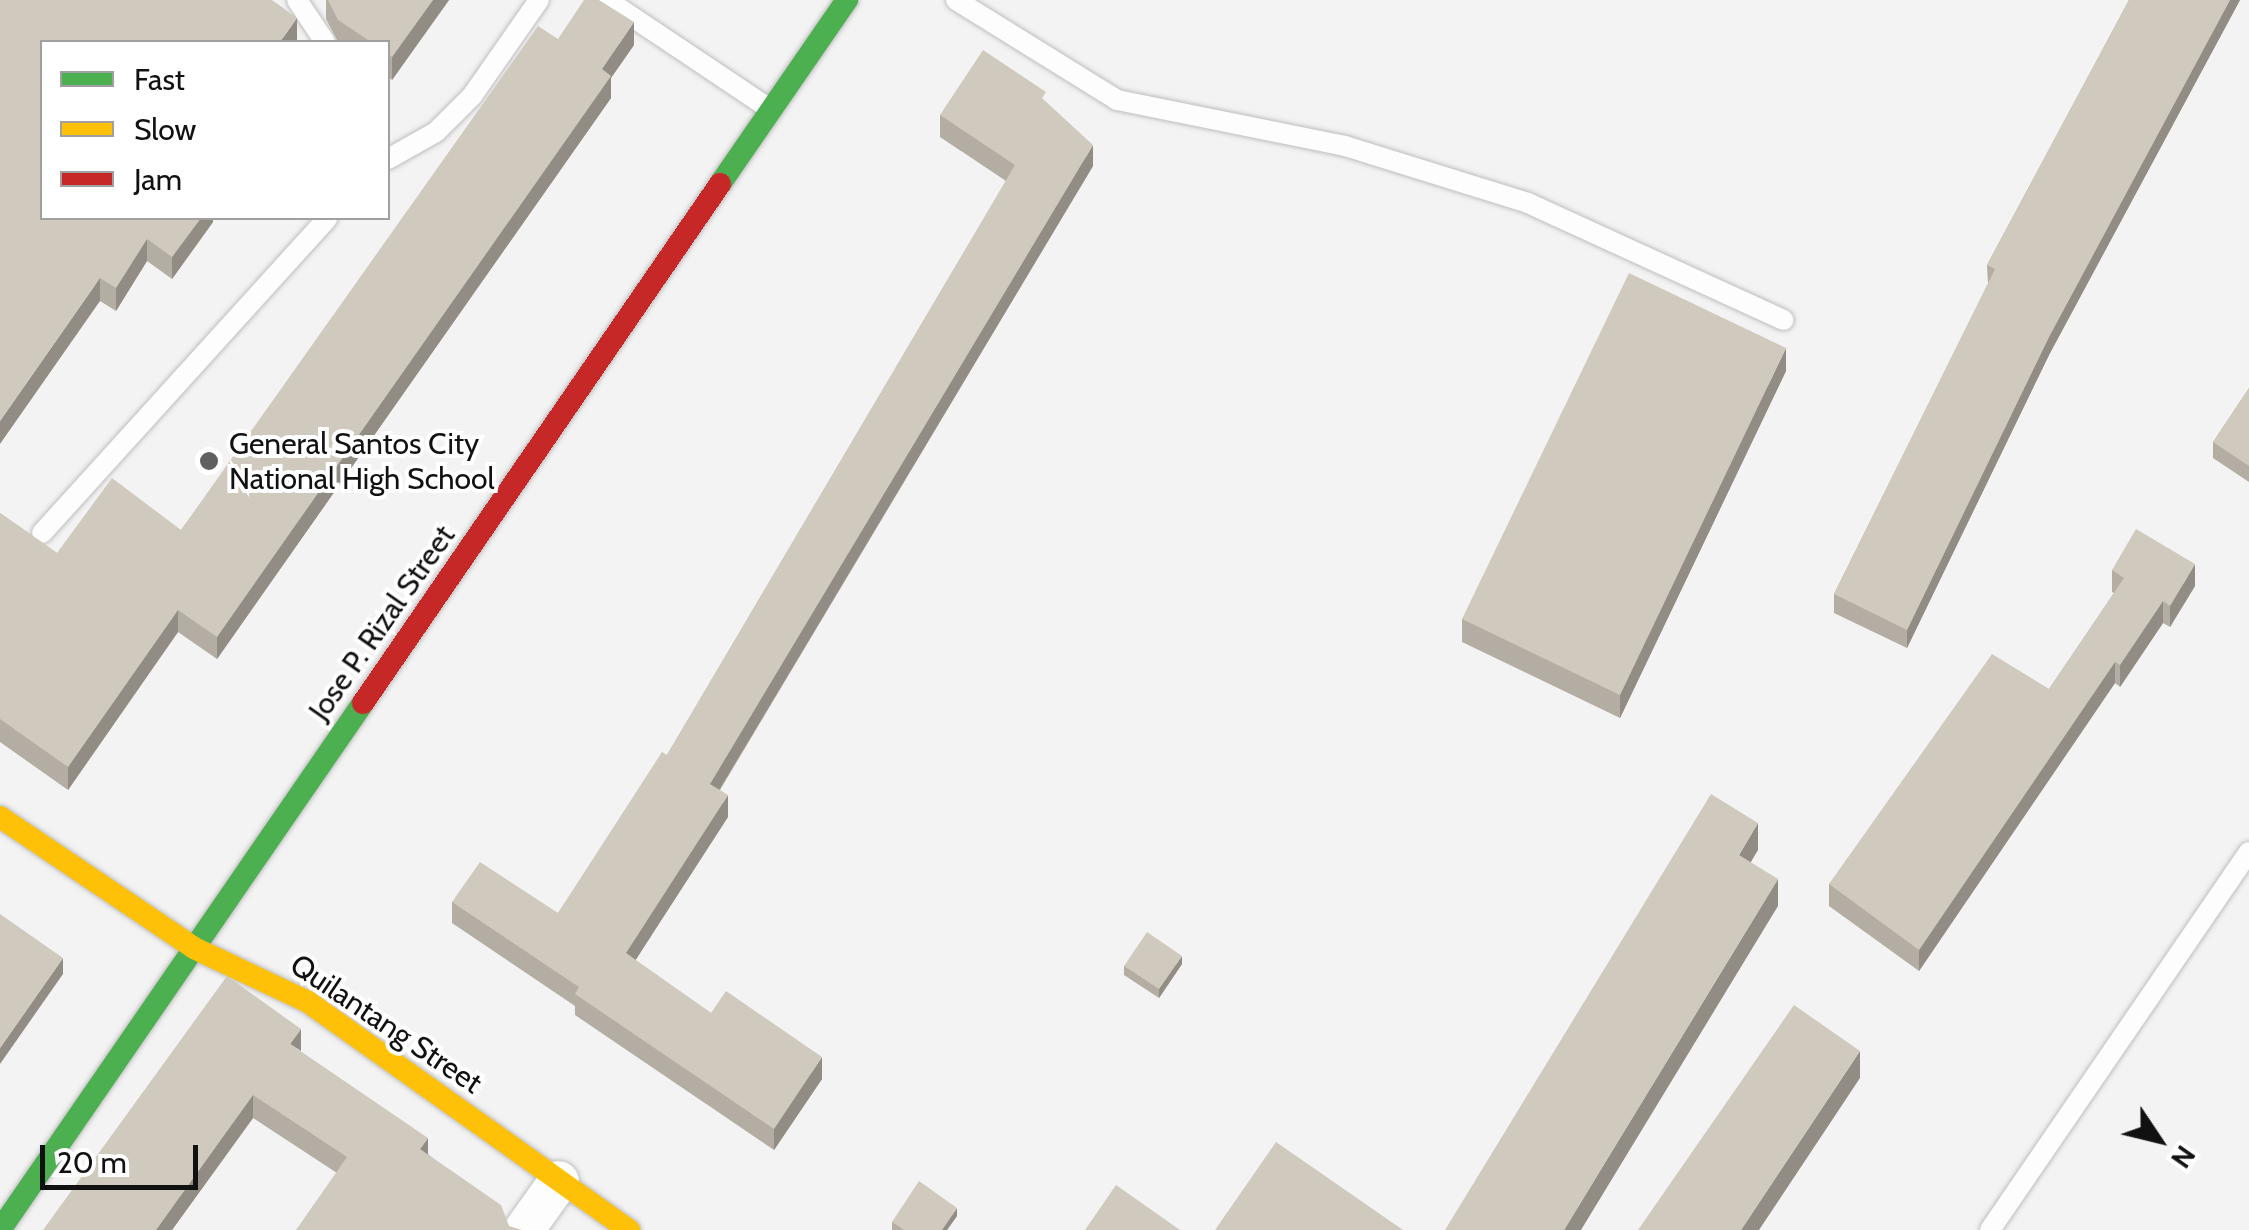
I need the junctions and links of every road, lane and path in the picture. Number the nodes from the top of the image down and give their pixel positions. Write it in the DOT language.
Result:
graph roads {
  1 [pos="297,0"];
  2 [pos="539,0"];
  3 [pos="607,0"];
  4 [pos="847,0"];
  5 [pos="956,0"];
  6 [pos="324,40"];
  7 [pos="772,110"];
  8 [pos="390,158"];
  9 [pos="326,220"];
  10 [pos="1784,320"];
  11 [pos="42,534"];
  12 [pos="0,817"];
  13 [pos="2249,852"];
  14 [pos="194,948"];
  15 [pos="560,1180"];
  16 [pos="0,1230"];
  17 [pos="524,1230"];
  18 [pos="629,1230"];
  19 [pos="1990,1230"];
  1 -- 6 [label="lane"];
  2 -- 8 [label="lane"];
  3 -- 7 [label="lane"];
  4 -- 7 [label="street, Jose P. Rizal Street"];
  5 -- 10 [label="lane"];
  7 -- 14 [label="street, Jose P. Rizal Street"];
  9 -- 11 [label="lane"];
  12 -- 14 [label="street, Quilantang Street"];
  13 -- 19 [label="lane"];
  14 -- 15 [label="street, Quilantang Street"];
  14 -- 16 [label="street, Jose P. Rizal Street"];
  15 -- 17 [label="street"];
  15 -- 18 [label="street, Quilantang Street"];
}
